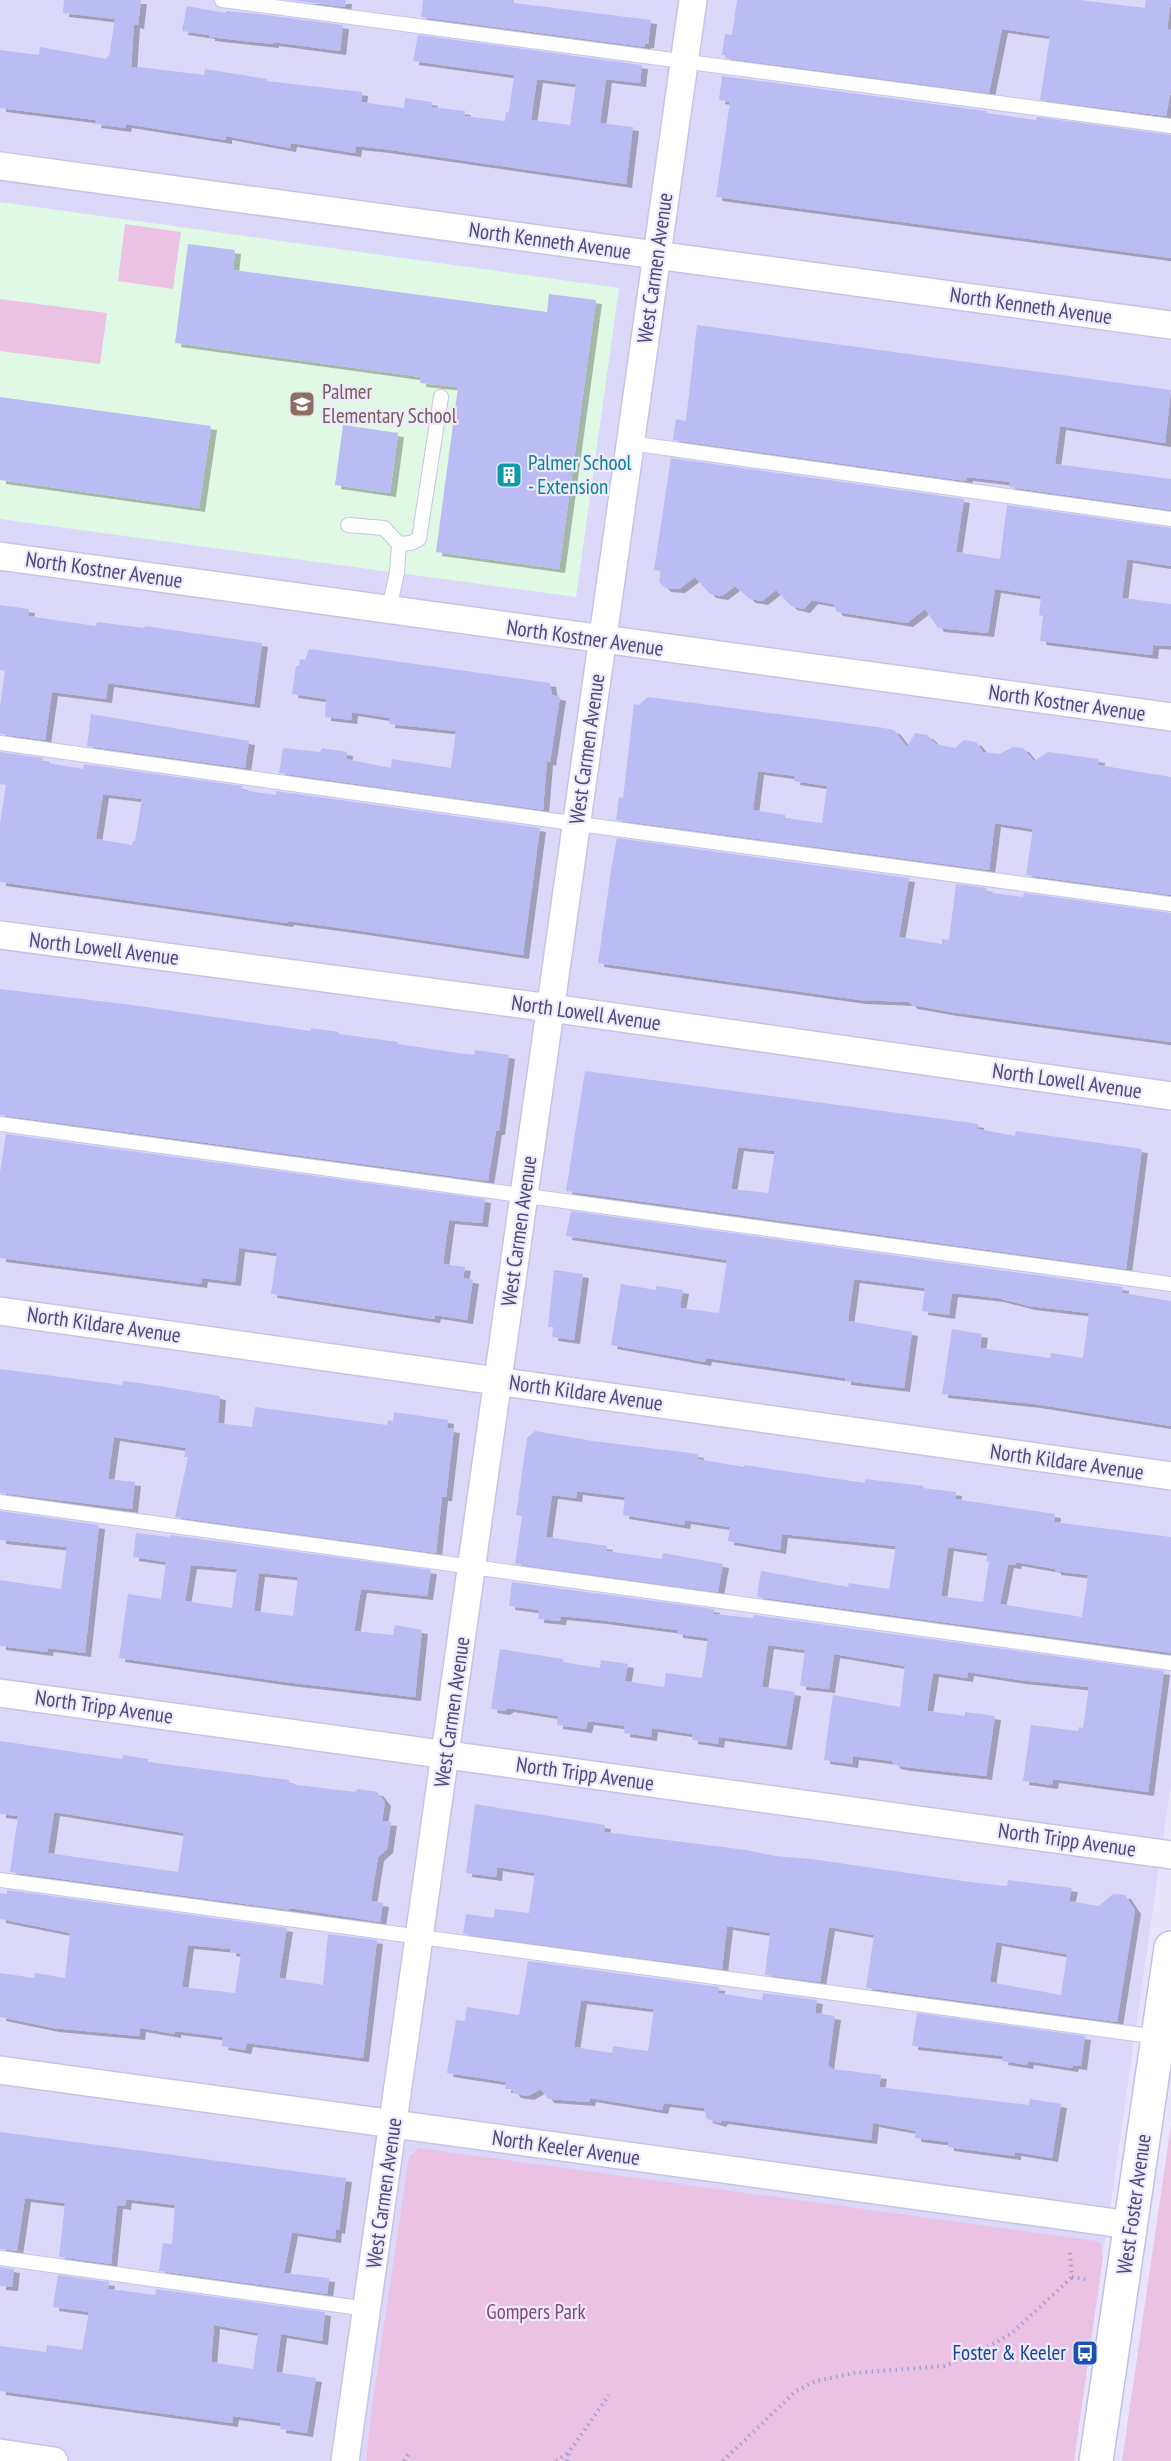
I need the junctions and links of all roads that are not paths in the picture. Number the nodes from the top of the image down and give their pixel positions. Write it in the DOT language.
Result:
graph roads {
  1 [pos="222,0"];
  2 [pos="693,0"];
  3 [pos="685,62"];
  4 [pos="1171,126"];
  5 [pos="0,166"];
  6 [pos="657,256"];
  7 [pos="1171,325"];
  8 [pos="441,397"];
  9 [pos="630,443"];
  10 [pos="1171,519"];
  11 [pos="348,525"];
  12 [pos="399,544"];
  13 [pos="0,556"];
  14 [pos="389,610"];
  15 [pos="603,640"];
  16 [pos="1171,717"];
  17 [pos="0,743"];
  18 [pos="577,824"];
  19 [pos="1171,904"];
  20 [pos="0,935"];
  21 [pos="551,1008"];
  22 [pos="1171,1096"];
  23 [pos="0,1124"];
  24 [pos="525,1195"];
  25 [pos="1171,1284"];
  26 [pos="0,1311"];
  27 [pos="498,1381"];
  28 [pos="1171,1476"];
  29 [pos="0,1502"];
  30 [pos="472,1569"];
  31 [pos="1171,1663"];
  32 [pos="0,1693"];
  33 [pos="445,1755"];
  34 [pos="1171,1855"];
  35 [pos="0,1880"];
  36 [pos="420,1937"];
  37 [pos="1171,1948"];
  38 [pos="1158,2037"];
  39 [pos="0,2070"];
  40 [pos="393,2124"];
  41 [pos="1131,2225"];
  42 [pos="0,2258"];
  43 [pos="367,2309"];
  44 [pos="0,2453"];
  45 [pos="54,2461"];
  46 [pos="345,2461"];
  47 [pos="1096,2461"];
  1 -- 3 [label="lane"];
  2 -- 3 [label="street, West Carmen Avenue"];
  3 -- 4 [label="lane"];
  3 -- 6 [label="street, West Carmen Avenue"];
  5 -- 6 [label="street, North Kenneth Avenue"];
  6 -- 7 [label="street, North Kenneth Avenue"];
  6 -- 9 [label="street, West Carmen Avenue"];
  8 -- 12 [label="lane"];
  9 -- 10 [label="lane"];
  9 -- 15 [label="street, West Carmen Avenue"];
  11 -- 12 [label="lane"];
  12 -- 14 [label="lane"];
  13 -- 14 [label="street, North Kostner Avenue"];
  14 -- 15 [label="street, North Kostner Avenue"];
  15 -- 16 [label="street, North Kostner Avenue"];
  15 -- 18 [label="street, West Carmen Avenue"];
  17 -- 18 [label="lane"];
  18 -- 19 [label="lane"];
  18 -- 21 [label="street, West Carmen Avenue"];
  20 -- 21 [label="street, North Lowell Avenue"];
  21 -- 22 [label="street, North Lowell Avenue"];
  21 -- 24 [label="street, West Carmen Avenue"];
  23 -- 24 [label="lane"];
  24 -- 25 [label="lane"];
  24 -- 27 [label="street, West Carmen Avenue"];
  26 -- 27 [label="street, North Kildare Avenue"];
  27 -- 28 [label="street, North Kildare Avenue"];
  27 -- 30 [label="street, West Carmen Avenue"];
  29 -- 30 [label="lane"];
  30 -- 31 [label="lane"];
  30 -- 33 [label="street, West Carmen Avenue"];
  32 -- 33 [label="street, North Tripp Avenue"];
  33 -- 34 [label="street, North Tripp Avenue"];
  33 -- 36 [label="street, West Carmen Avenue"];
  35 -- 36 [label="lane"];
  36 -- 38 [label="lane"];
  36 -- 40 [label="street, West Carmen Avenue"];
  37 -- 38 [label="main road, West Foster Avenue"];
  38 -- 41 [label="main road, West Foster Avenue"];
  39 -- 40 [label="street, North Keeler Avenue"];
  40 -- 41 [label="street, North Keeler Avenue"];
  40 -- 43 [label="street, West Carmen Avenue"];
  41 -- 47 [label="main road, West Foster Avenue"];
  42 -- 43 [label="lane"];
  43 -- 46 [label="street, West Carmen Avenue"];
  44 -- 45 [label="street"];
}
